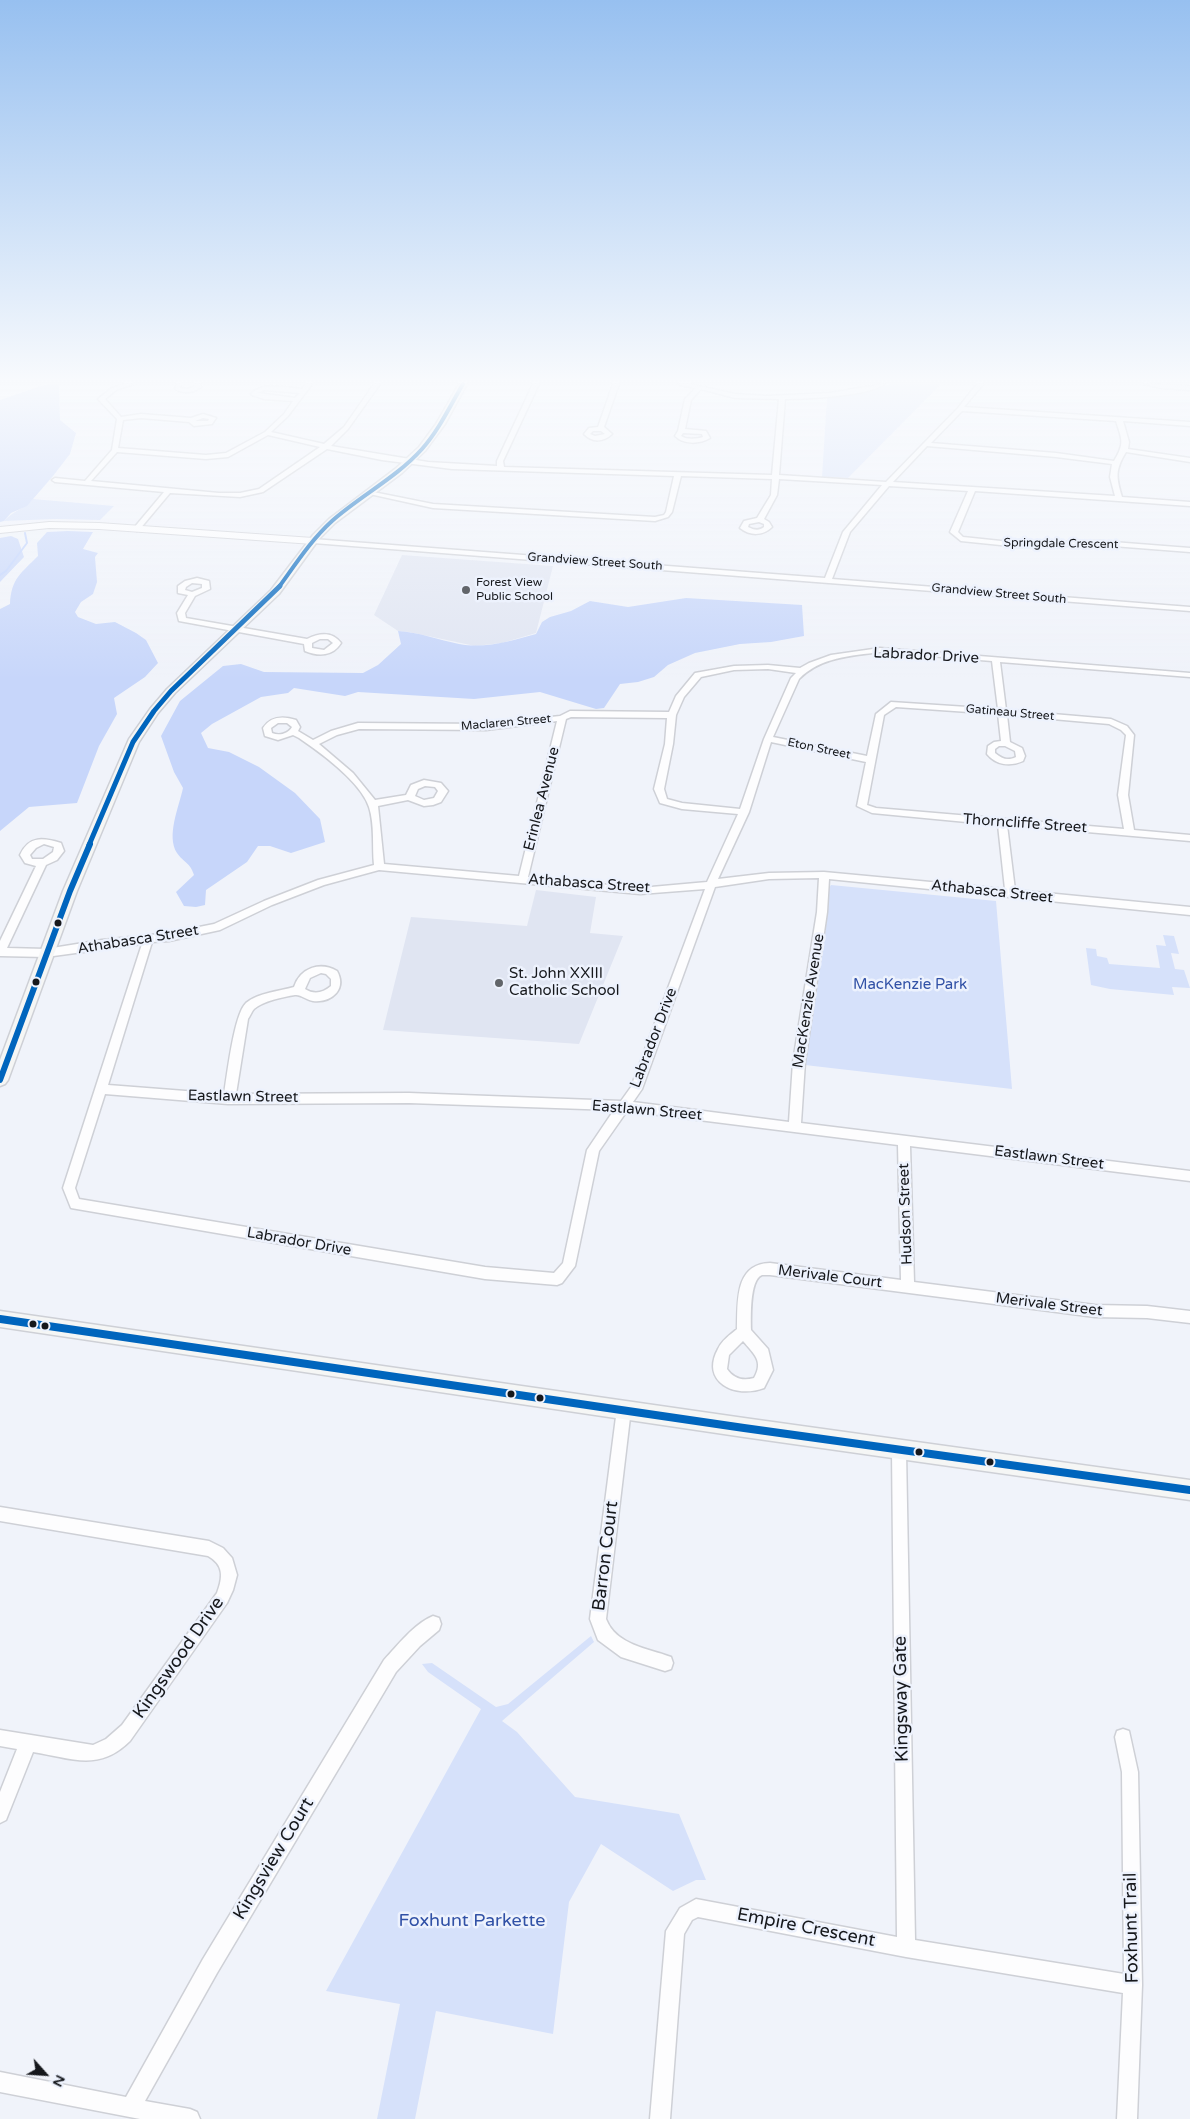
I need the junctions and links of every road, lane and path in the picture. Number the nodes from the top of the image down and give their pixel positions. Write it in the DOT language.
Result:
graph roads {
  1 [pos="96,483"];
  2 [pos="274,483"];
  3 [pos="381,483"];
  4 [pos="676,483"];
  5 [pos="775,483"];
  6 [pos="888,483"];
  7 [pos="1115,483"];
  8 [pos="973,488"];
  9 [pos="169,490"];
  10 [pos="368,493"];
  11 [pos="1119,498"];
  12 [pos="1190,504"];
  13 [pos="760,520"];
  14 [pos="137,529"];
  15 [pos="0,530"];
  16 [pos="313,542"];
  17 [pos="1190,550"];
  18 [pos="828,580"];
  19 [pos="192,594"];
  20 [pos="1190,609"];
  21 [pos="235,630"];
  22 [pos="308,642"];
  23 [pos="996,660"];
  24 [pos="801,671"];
  25 [pos="1190,675"];
  26 [pos="1001,712"];
  27 [pos="672,716"];
  28 [pos="562,718"];
  29 [pos="293,732"];
  30 [pos="768,739"];
  31 [pos="313,743"];
  32 [pos="1006,743"];
  33 [pos="871,760"];
  34 [pos="410,797"];
  35 [pos="372,804"];
  36 [pos="744,812"];
  37 [pos="1002,822"];
  38 [pos="1129,831"];
  39 [pos="1190,838"];
  40 [pos="42,863"];
  41 [pos="379,866"];
  42 [pos="824,875"];
  43 [pos="523,879"];
  44 [pos="711,885"];
  45 [pos="1010,894"];
  46 [pos="1190,911"];
  47 [pos="148,940"];
  48 [pos="0,952"];
  49 [pos="46,953"];
  50 [pos="299,990"];
  51 [pos="0,1080"];
  52 [pos="101,1089"];
  53 [pos="229,1099"];
  54 [pos="625,1106"];
  55 [pos="795,1126"];
  56 [pos="904,1140"];
  57 [pos="1190,1176"];
  58 [pos="908,1288"];
  59 [pos="1190,1317"];
  60 [pos="0,1319"];
  61 [pos="744,1332"];
  62 [pos="624,1409"];
  63 [pos="899,1450"];
  64 [pos="1190,1490"];
  65 [pos="0,1514"];
  66 [pos="433,1624"];
  67 [pos="665,1663"];
  68 [pos="0,1738"];
  69 [pos="1123,1738"];
  70 [pos="28,1743"];
  71 [pos="0,1814"];
  72 [pos="906,1948"];
  73 [pos="1133,1985"];
  74 [pos="0,2082"];
  75 [pos="131,2107"];
  76 [pos="190,2119"];
  77 [pos="660,2119"];
  78 [pos="1127,2119"];
  1 -- 9 [label="street"];
  2 -- 9 [label="street"];
  3 -- 10 [label="main road"];
  4 -- 10 [label="street"];
  5 -- 13 [label="street"];
  6 -- 8 [label="street"];
  6 -- 18 [label="street"];
  7 -- 11 [label="street"];
  8 -- 11 [label="street"];
  8 -- 17 [label="street, Springdale Crescent"];
  9 -- 14 [label="street"];
  10 -- 16 [label="main road"];
  11 -- 12 [label="street"];
  14 -- 15 [label="street, Grandview Street South"];
  14 -- 16 [label="street, Grandview Street South"];
  16 -- 18 [label="street, Grandview Street South"];
  16 -- 21 [label="main road"];
  18 -- 20 [label="street, Grandview Street South"];
  19 -- 21 [label="street"];
  21 -- 22 [label="street"];
  21 -- 49 [label="main road"];
  23 -- 24 [label="street, Labrador Drive"];
  23 -- 25 [label="street, Labrador Drive"];
  23 -- 26 [label="street"];
  24 -- 27 [label="street"];
  24 -- 30 [label="street, Labrador Drive"];
  26 -- 32 [label="street"];
  26 -- 33 [label="street, Gatineau Street"];
  26 -- 38 [label="street, Gatineau Street"];
  27 -- 28 [label="street, Maclaren Street"];
  27 -- 36 [label="street"];
  28 -- 31 [label="street, Maclaren Street"];
  28 -- 43 [label="street, Erinlea Avenue"];
  29 -- 31 [label="street"];
  30 -- 33 [label="street, Eton Street"];
  30 -- 36 [label="street, Labrador Drive"];
  31 -- 35 [label="street"];
  33 -- 37 [label="street, Thorncliffe Street"];
  34 -- 35 [label="street"];
  35 -- 41 [label="street"];
  36 -- 44 [label="street, Labrador Drive"];
  37 -- 38 [label="street, Thorncliffe Street"];
  37 -- 45 [label="street"];
  38 -- 39 [label="street, Thorncliffe Street"];
  40 -- 48 [label="street"];
  41 -- 43 [label="street, Athabasca Street"];
  41 -- 47 [label="street, Athabasca Street"];
  42 -- 44 [label="street, Athabasca Street"];
  42 -- 45 [label="street, Athabasca Street"];
  42 -- 55 [label="street, MacKenzie Avenue"];
  43 -- 44 [label="street, Athabasca Street"];
  44 -- 54 [label="street, Labrador Drive"];
  45 -- 46 [label="street, Athabasca Street"];
  47 -- 49 [label="street, Athabasca Street"];
  47 -- 52 [label="street, Labrador Drive"];
  48 -- 49 [label="street, Athabasca Street"];
  49 -- 51 [label="main road"];
  50 -- 53 [label="street"];
  52 -- 53 [label="street, Eastlawn Street"];
  52 -- 54 [label="street, Labrador Drive"];
  53 -- 54 [label="street, Eastlawn Street"];
  54 -- 55 [label="street, Eastlawn Street"];
  55 -- 56 [label="street, Eastlawn Street"];
  56 -- 57 [label="street, Eastlawn Street"];
  56 -- 58 [label="street, Hudson Street"];
  58 -- 59 [label="street, Merivale Street"];
  58 -- 61 [label="street, Merivale Court"];
  60 -- 62 [label="main road"];
  62 -- 63 [label="main road"];
  62 -- 67 [label="street, Barron Court"];
  63 -- 64 [label="main road"];
  63 -- 72 [label="street, Kingsway Gate"];
  65 -- 70 [label="street, Kingswood Drive"];
  66 -- 75 [label="street, Kingsview Court"];
  68 -- 70 [label="street, Kingswood Drive"];
  69 -- 73 [label="street, Foxhunt Trail"];
  70 -- 71 [label="street"];
  72 -- 73 [label="street, Empire Crescent"];
  72 -- 77 [label="street, Empire Crescent"];
  73 -- 78 [label="street, Foxhunt Trail"];
  74 -- 75 [label="street"];
  75 -- 76 [label="street"];
}
